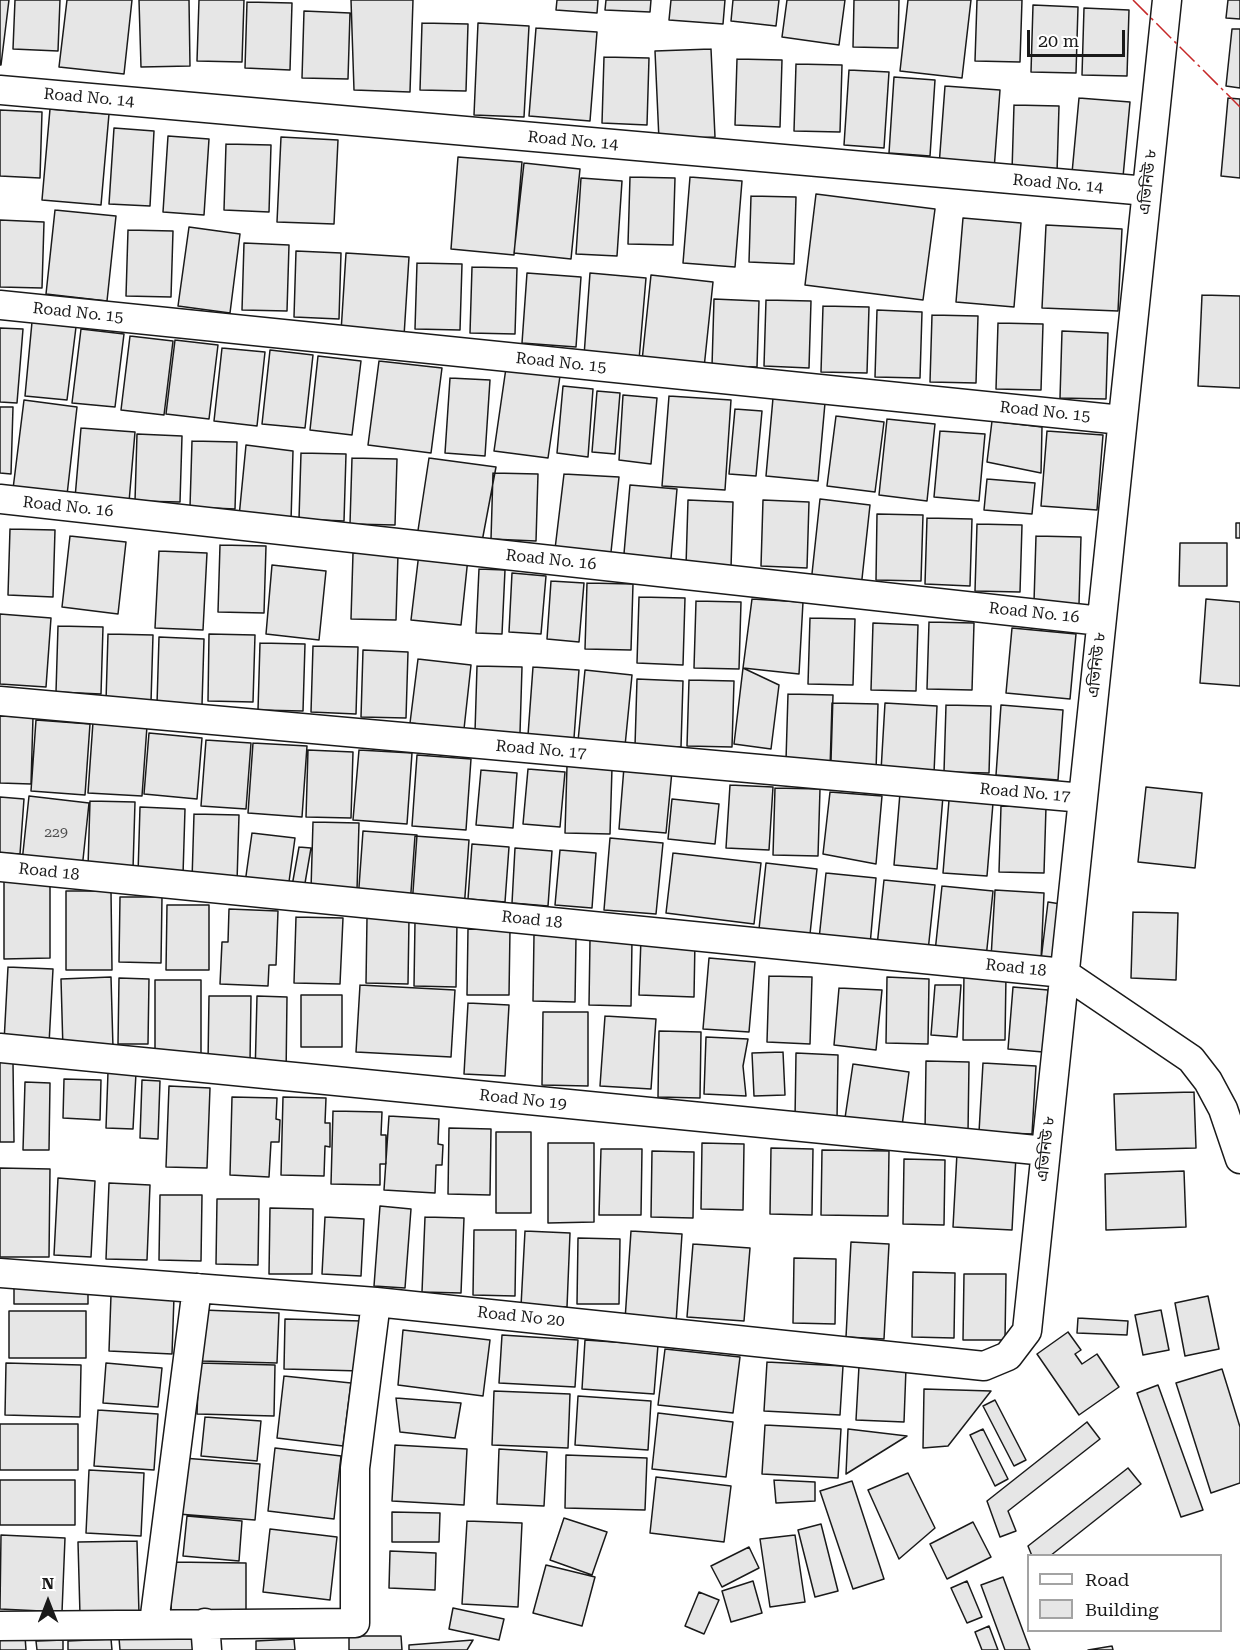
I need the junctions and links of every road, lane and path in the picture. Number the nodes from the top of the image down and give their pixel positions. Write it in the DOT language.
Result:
graph roads {
  1 [pos="1167,0"];
  2 [pos="0,90"];
  3 [pos="1147,191"];
  4 [pos="0,305"];
  5 [pos="1122,420"];
  6 [pos="0,499"];
  7 [pos="1101,621"];
  8 [pos="0,701"];
  9 [pos="1083,798"];
  10 [pos="0,867"];
  11 [pos="1064,973"];
  12 [pos="0,1048"];
  13 [pos="1046,1152"];
  14 [pos="1240,1160"];
  15 [pos="0,1273"];
  16 [pos="197,1288"];
  17 [pos="376,1302"];
  18 [pos="1027,1331"];
  19 [pos="154,1623"];
  20 [pos="0,1626"];
  21 [pos="206,1636"];
  1 -- 3 [label="street, এভিনিউ ৮"];
  2 -- 3 [label="street, Road No. 14"];
  3 -- 5 [label="street, এভিনিউ ৮"];
  4 -- 5 [label="street, Road No. 15"];
  5 -- 7 [label="street, এভিনিউ ৮"];
  6 -- 7 [label="street, Road No. 16"];
  7 -- 9 [label="street, এভিনিউ ৮"];
  8 -- 9 [label="street, Road No. 17"];
  9 -- 11 [label="street, এভিনিউ ৮"];
  10 -- 11 [label="street, Road 18"];
  11 -- 13 [label="street, এভিনিউ ৮"];
  11 -- 14 [label="street"];
  12 -- 13 [label="street, Road No 19"];
  13 -- 18 [label="street, এভিনিউ ৮"];
  15 -- 16 [label="street, Road No 20"];
  16 -- 17 [label="street, Road No 20"];
  16 -- 19 [label="street"];
  17 -- 18 [label="street, Road No 20"];
  17 -- 21 [label="street"];
  19 -- 20 [label="street"];
  19 -- 21 [label="street"];
}
